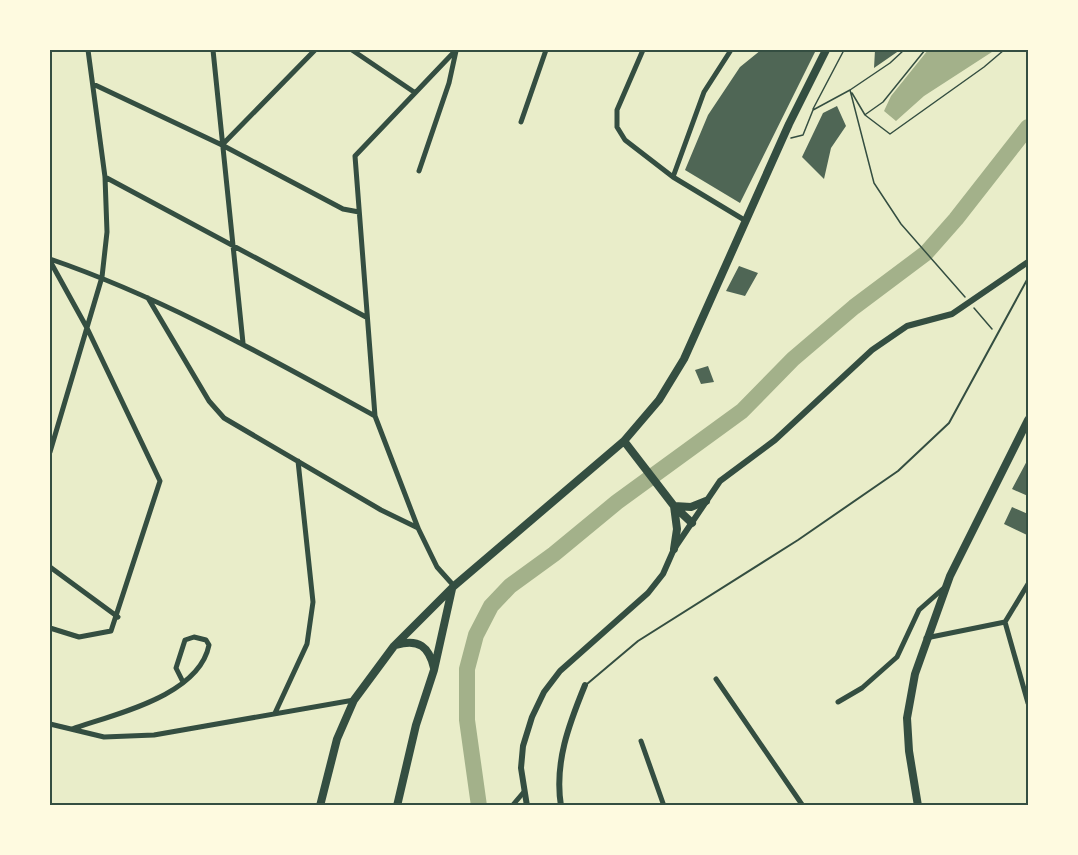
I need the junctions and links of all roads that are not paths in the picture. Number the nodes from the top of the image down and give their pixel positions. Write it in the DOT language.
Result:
graph roads {
  1 [pos="88,50"];
  2 [pos="213,50"];
  3 [pos="315,50"];
  4 [pos="352,50"];
  5 [pos="456,50"];
  6 [pos="546,50"];
  7 [pos="643,50"];
  8 [pos="731,50"];
  9 [pos="825,50"];
  10 [pos="93,84"];
  11 [pos="414,92"];
  12 [pos="521,122"];
  13 [pos="222,145"];
  14 [pos="419,171"];
  15 [pos="105,177"];
  16 [pos="673,177"];
  17 [pos="359,212"];
  18 [pos="746,221"];
  19 [pos="233,247"];
  20 [pos="50,260"];
  21 [pos="1029,262"];
  22 [pos="102,277"];
  23 [pos="1029,278"];
  24 [pos="148,298"];
  25 [pos="366,317"];
  26 [pos="87,328"];
  27 [pos="243,344"];
  28 [pos="375,416"];
  29 [pos="1029,420"];
  30 [pos="624,441"];
  31 [pos="50,452"];
  32 [pos="298,461"];
  33 [pos="706,501"];
  34 [pos="672,503"];
  35 [pos="692,523"];
  36 [pos="418,528"];
  37 [pos="674,549"];
  38 [pos="50,567"];
  39 [pos="1029,584"];
  40 [pos="946,586"];
  41 [pos="453,587"];
  42 [pos="118,617"];
  43 [pos="1005,622"];
  44 [pos="50,628"];
  45 [pos="926,638"];
  46 [pos="394,646"];
  47 [pos="434,670"];
  48 [pos="717,679"];
  49 [pos="183,682"];
  50 [pos="585,685"];
  51 [pos="354,700"];
  52 [pos="838,702"];
  53 [pos="1029,703"];
  54 [pos="275,713"];
  55 [pos="50,724"];
  56 [pos="70,730"];
  57 [pos="641,741"];
  58 [pos="523,793"];
  59 [pos="319,805"];
  60 [pos="397,806"];
  61 [pos="512,806"];
  62 [pos="527,806"];
  63 [pos="561,806"];
  64 [pos="664,806"];
  65 [pos="802,806"];
  66 [pos="918,806"];
  1 -- 10 [label="street"];
  2 -- 13 [label="street"];
  3 -- 13 [label="street"];
  4 -- 11 [label="street"];
  5 -- 11 [label="street"];
  5 -- 14 [label="street"];
  6 -- 12 [label="street"];
  7 -- 16 [label="street"];
  8 -- 16 [label="street"];
  9 -- 18 [label="main road"];
  10 -- 13 [label="street"];
  10 -- 15 [label="street"];
  11 -- 17 [label="street"];
  13 -- 17 [label="street"];
  13 -- 19 [label="street"];
  15 -- 19 [label="street"];
  15 -- 22 [label="street"];
  16 -- 18 [label="street"];
  17 -- 25 [label="street"];
  18 -- 30 [label="main road"];
  19 -- 25 [label="street"];
  19 -- 27 [label="street"];
  20 -- 22 [label="street"];
  20 -- 26 [label="street"];
  21 -- 33 [label="street"];
  22 -- 24 [label="street"];
  22 -- 26 [label="street"];
  23 -- 50 [label="lane"];
  24 -- 27 [label="street"];
  24 -- 32 [label="street"];
  25 -- 28 [label="street"];
  26 -- 31 [label="street"];
  26 -- 42 [label="street"];
  27 -- 28 [label="street"];
  28 -- 36 [label="street"];
  29 -- 40 [label="main road"];
  30 -- 34 [label="main road"];
  30 -- 41 [label="main road"];
  32 -- 36 [label="street"];
  32 -- 54 [label="street"];
  33 -- 34 [label="main road"];
  33 -- 35 [label="street"];
  34 -- 35 [label="main road"];
  34 -- 37 [label="main road"];
  35 -- 37 [label="street"];
  36 -- 41 [label="street"];
  37 -- 58 [label="street"];
  38 -- 42 [label="street"];
  39 -- 43 [label="street"];
  40 -- 45 [label="main road"];
  40 -- 52 [label="street"];
  41 -- 46 [label="main road"];
  41 -- 47 [label="main road"];
  42 -- 44 [label="street"];
  43 -- 45 [label="street"];
  43 -- 53 [label="street"];
  45 -- 66 [label="main road"];
  46 -- 47 [label="main road"];
  46 -- 51 [label="main road"];
  47 -- 60 [label="main road"];
  48 -- 65 [label="street"];
  49 -- 49 [label="street"];
  49 -- 56 [label="street"];
  50 -- 63 [label="street"];
  51 -- 54 [label="street"];
  51 -- 59 [label="main road"];
  54 -- 56 [label="street"];
  55 -- 56 [label="street"];
  57 -- 64 [label="street"];
  58 -- 61 [label="street"];
  58 -- 62 [label="street"];
}
